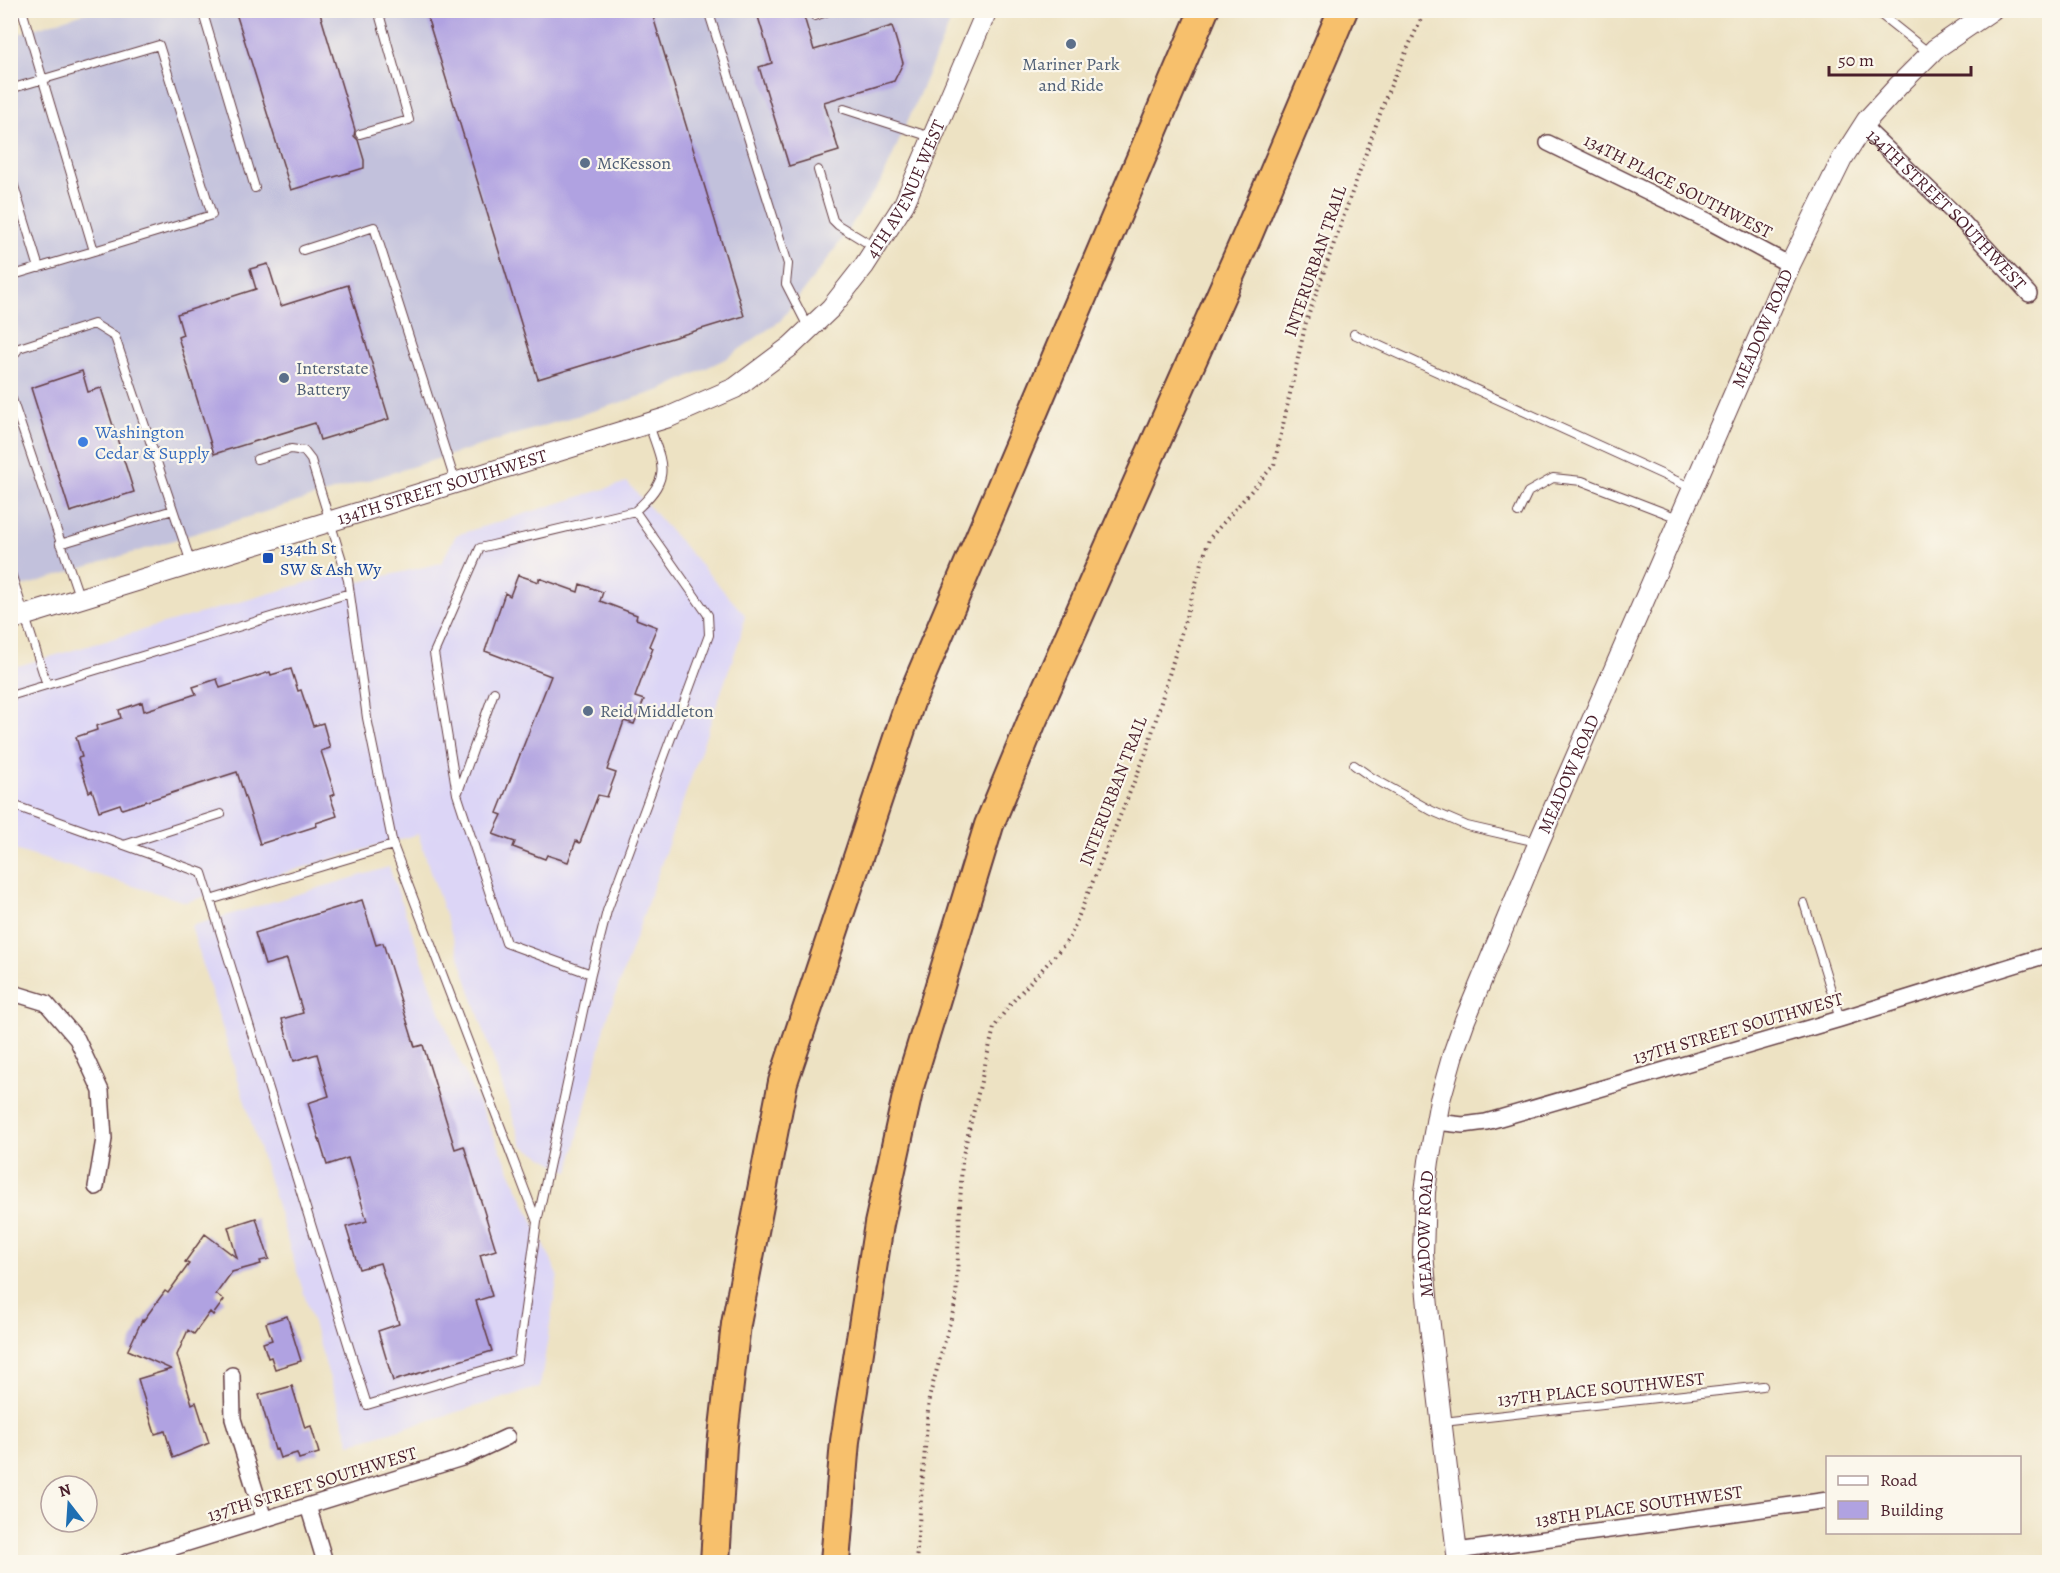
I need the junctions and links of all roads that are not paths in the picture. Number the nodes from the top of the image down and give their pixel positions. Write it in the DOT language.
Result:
graph roads {
  1 [pos="21,10"];
  2 [pos="202,10"];
  3 [pos="378,10"];
  4 [pos="708,10"];
  5 [pos="831,10"];
  6 [pos="987,10"];
  7 [pos="1343,10"];
  8 [pos="1875,10"];
  9 [pos="1992,10"];
  10 [pos="1203,11"];
  11 [pos="815,16"];
  12 [pos="1932,52"];
  13 [pos="43,80"];
  14 [pos="10,89"];
  15 [pos="844,109"];
  16 [pos="1863,126"];
  17 [pos="360,134"];
  18 [pos="933,137"];
  19 [pos="1548,143"];
  20 [pos="818,170"];
  21 [pos="10,173"];
  22 [pos="255,188"];
  23 [pos="876,248"];
  24 [pos="303,250"];
  25 [pos="94,251"];
  26 [pos="1790,265"];
  27 [pos="39,268"];
  28 [pos="10,276"];
  29 [pos="2029,294"];
  30 [pos="809,329"];
  31 [pos="1354,334"];
  32 [pos="791,346"];
  33 [pos="10,360"];
  34 [pos="10,393"];
  35 [pos="649,423"];
  36 [pos="257,459"];
  37 [pos="456,483"];
  38 [pos="1693,489"];
  39 [pos="173,510"];
  40 [pos="635,511"];
  41 [pos="1518,513"];
  42 [pos="1680,519"];
  43 [pos="330,521"];
  44 [pos="60,544"];
  45 [pos="191,564"];
  46 [pos="10,570"];
  47 [pos="350,593"];
  48 [pos="80,599"];
  49 [pos="18,618"];
  50 [pos="47,685"];
  51 [pos="494,692"];
  52 [pos="10,696"];
  53 [pos="1354,765"];
  54 [pos="458,794"];
  55 [pos="10,804"];
  56 [pos="222,814"];
  57 [pos="1539,842"];
  58 [pos="124,844"];
  59 [pos="393,846"];
  60 [pos="210,900"];
  61 [pos="1804,903"];
  62 [pos="2049,954"];
  63 [pos="591,974"];
  64 [pos="10,992"];
  65 [pos="1840,1019"];
  66 [pos="1436,1122"];
  67 [pos="96,1187"];
  68 [pos="537,1222"];
  69 [pos="232,1375"];
  70 [pos="1763,1386"];
  71 [pos="1442,1422"];
  72 [pos="507,1437"];
  73 [pos="1826,1500"];
  74 [pos="308,1506"];
  75 [pos="264,1519"];
  76 [pos="1458,1557"];
  77 [pos="126,1563"];
  78 [pos="325,1563"];
  79 [pos="715,1563"];
  80 [pos="835,1563"];
  1 -- 13 [label="lane"];
  2 -- 22 [label="lane"];
  3 -- 17 [label="lane"];
  4 -- 30 [label="lane"];
  5 -- 11 [label="lane"];
  6 -- 18 [label="street, 4TH AVENUE WEST"];
  7 -- 80 [label="highway"];
  8 -- 12 [label="lane"];
  9 -- 12 [label="street, MEADOW ROAD"];
  10 -- 79 [label="highway"];
  12 -- 16 [label="street, MEADOW ROAD"];
  13 -- 14 [label="lane"];
  13 -- 25 [label="lane"];
  13 -- 25 [label="lane"];
  15 -- 18 [label="lane"];
  16 -- 26 [label="street, MEADOW ROAD"];
  16 -- 29 [label="street, 134TH STREET SOUTHWEST"];
  18 -- 23 [label="street, 4TH AVENUE WEST"];
  19 -- 26 [label="street, 134TH PLACE SOUTHWEST"];
  20 -- 23 [label="lane"];
  21 -- 27 [label="lane"];
  23 -- 30 [label="street, 4TH AVENUE WEST"];
  24 -- 37 [label="lane"];
  25 -- 27 [label="lane"];
  26 -- 38 [label="street, MEADOW ROAD"];
  27 -- 28 [label="lane"];
  30 -- 32 [label="street, 4TH AVENUE WEST"];
  31 -- 38 [label="lane"];
  32 -- 35 [label="street, 134TH STREET SOUTHWEST"];
  33 -- 39 [label="lane"];
  34 -- 44 [label="lane"];
  35 -- 37 [label="street, 134TH STREET SOUTHWEST"];
  35 -- 40 [label="lane"];
  36 -- 43 [label="lane"];
  37 -- 43 [label="street, 134TH STREET SOUTHWEST"];
  38 -- 42 [label="street, MEADOW ROAD"];
  39 -- 44 [label="lane"];
  39 -- 45 [label="lane"];
  40 -- 54 [label="lane"];
  40 -- 63 [label="lane"];
  41 -- 42 [label="lane"];
  42 -- 57 [label="street, MEADOW ROAD"];
  43 -- 45 [label="street, 134TH STREET SOUTHWEST"];
  43 -- 47 [label="lane"];
  44 -- 48 [label="lane"];
  45 -- 48 [label="street, 134TH STREET SOUTHWEST"];
  46 -- 49 [label="lane"];
  47 -- 50 [label="lane"];
  47 -- 59 [label="lane"];
  48 -- 49 [label="street, 134TH STREET SOUTHWEST"];
  49 -- 50 [label="lane"];
  50 -- 52 [label="lane"];
  51 -- 54 [label="lane"];
  53 -- 57 [label="lane"];
  54 -- 63 [label="lane"];
  55 -- 58 [label="lane"];
  56 -- 58 [label="lane"];
  57 -- 66 [label="street, MEADOW ROAD"];
  58 -- 60 [label="lane"];
  59 -- 60 [label="lane"];
  59 -- 68 [label="lane"];
  60 -- 68 [label="lane"];
  61 -- 65 [label="lane"];
  62 -- 65 [label="street, 137TH STREET SOUTHWEST"];
  63 -- 68 [label="lane"];
  64 -- 67 [label="street"];
  65 -- 66 [label="street, 137TH STREET SOUTHWEST"];
  66 -- 71 [label="street, MEADOW ROAD"];
  69 -- 75 [label="street"];
  70 -- 71 [label="lane, 137TH PLACE SOUTHWEST"];
  71 -- 76 [label="street, MEADOW ROAD"];
  72 -- 74 [label="street, 137TH STREET SOUTHWEST"];
  73 -- 76 [label="street, 138TH PLACE SOUTHWEST"];
  74 -- 75 [label="street, 137TH STREET SOUTHWEST"];
  74 -- 78 [label="street"];
  75 -- 77 [label="street, 137TH STREET SOUTHWEST"];
}
